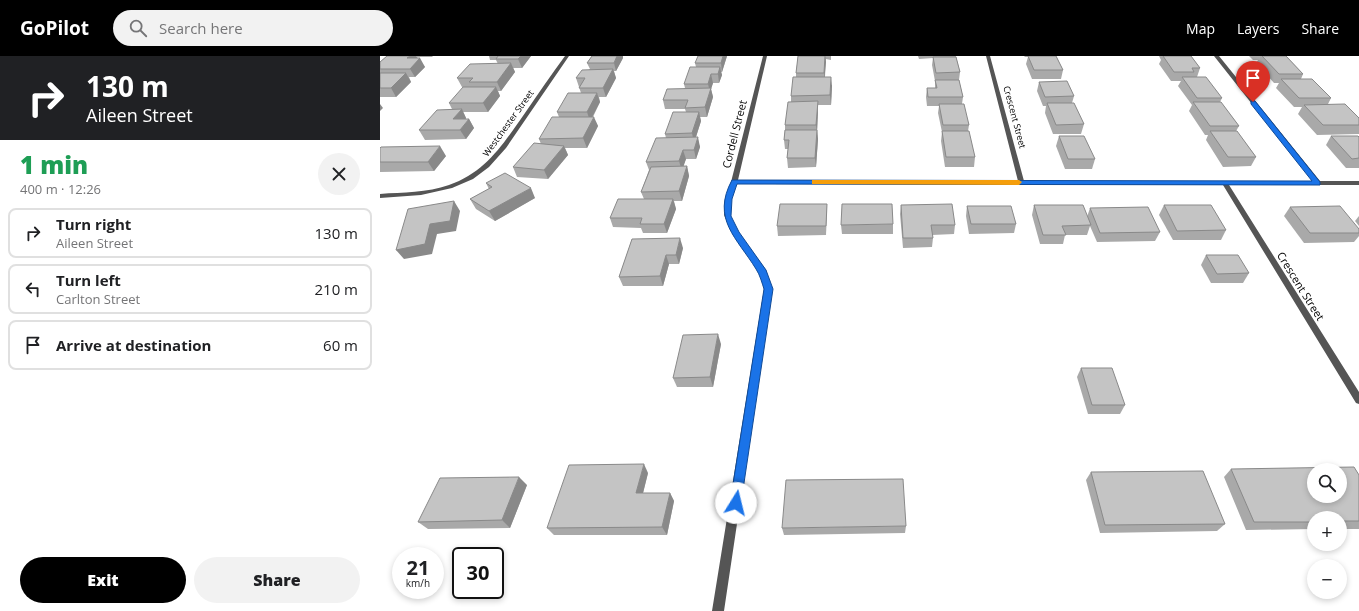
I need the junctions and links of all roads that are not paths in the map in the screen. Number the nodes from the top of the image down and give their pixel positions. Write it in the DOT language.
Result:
graph roads {
  1 [pos="567,56"];
  2 [pos="765,56"];
  3 [pos="988,56"];
  4 [pos="1216,56"];
  5 [pos="734,182"];
  6 [pos="1022,182"];
  7 [pos="1225,183"];
  8 [pos="1318,183"];
  9 [pos="1359,183"];
  10 [pos="380,196"];
  11 [pos="1359,400"];
  12 [pos="718,611"];
  1 -- 10 [label="street, Westchester Street"];
  2 -- 5 [label="street, Cordell Street"];
  3 -- 6 [label="street, Crescent Street"];
  4 -- 8 [label="street"];
  5 -- 6 [label="street"];
  5 -- 12 [label="street, Cordell Street"];
  6 -- 7 [label="street"];
  7 -- 8 [label="street"];
  7 -- 11 [label="street, Crescent Street"];
  8 -- 9 [label="street"];
}
